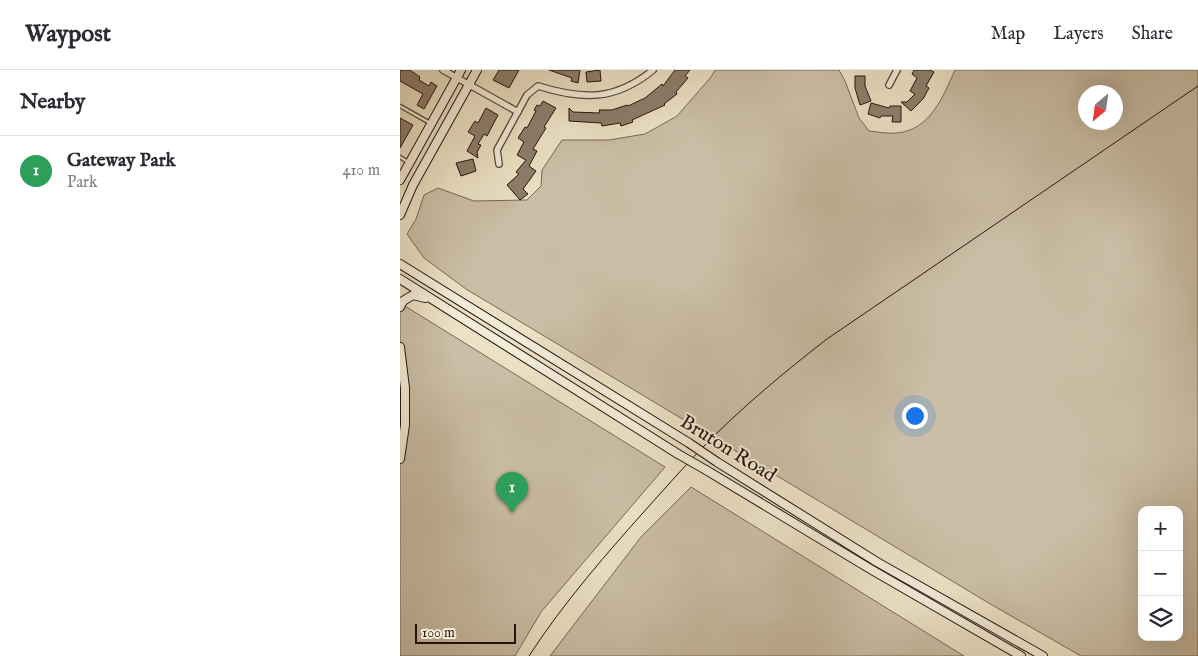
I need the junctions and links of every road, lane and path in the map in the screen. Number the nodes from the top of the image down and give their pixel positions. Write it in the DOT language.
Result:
graph roads {
  1 [pos="442,70"];
  2 [pos="461,70"];
  3 [pos="477,70"];
  4 [pos="653,70"];
  5 [pos="897,70"];
  6 [pos="456,78"];
  7 [pos="469,85"];
  8 [pos="889,85"];
  9 [pos="400,106"];
  10 [pos="518,112"];
  11 [pos="431,123"];
  12 [pos="400,157"];
  13 [pos="409,163"];
  14 [pos="499,164"];
  15 [pos="421,169"];
  16 [pos="400,180"];
  17 [pos="400,215"];
  18 [pos="400,264"];
  19 [pos="400,279"];
  20 [pos="434,301"];
  21 [pos="400,307"];
  22 [pos="400,347"];
  23 [pos="400,459"];
  24 [pos="960,610"];
  25 [pos="956,619"];
  26 [pos="1021,656"];
  27 [pos="1043,656"];
  1 -- 6 [label="street"];
  2 -- 6 [label="main road"];
  3 -- 7 [label="main road"];
  4 -- 10 [label="street"];
  5 -- 8 [label="street"];
  6 -- 7 [label="street"];
  6 -- 11 [label="main road"];
  7 -- 10 [label="street"];
  7 -- 15 [label="main road"];
  9 -- 11 [label="lane"];
  10 -- 14 [label="street"];
  11 -- 13 [label="main road"];
  12 -- 13 [label="lane"];
  13 -- 15 [label="main road"];
  13 -- 16 [label="main road"];
  15 -- 17 [label="main road"];
  18 -- 24 [label="main road, Bruton Road, bridge"];
  19 -- 20 [label="main road, Bruton Road"];
  20 -- 21 [label="main road"];
  20 -- 25 [label="main road, Bruton Road, bridge"];
  22 -- 23 [label="main road"];
  24 -- 25 [label="main road"];
  24 -- 27 [label="main road, Bruton Road"];
  25 -- 26 [label="main road, Bruton Road"];
}
